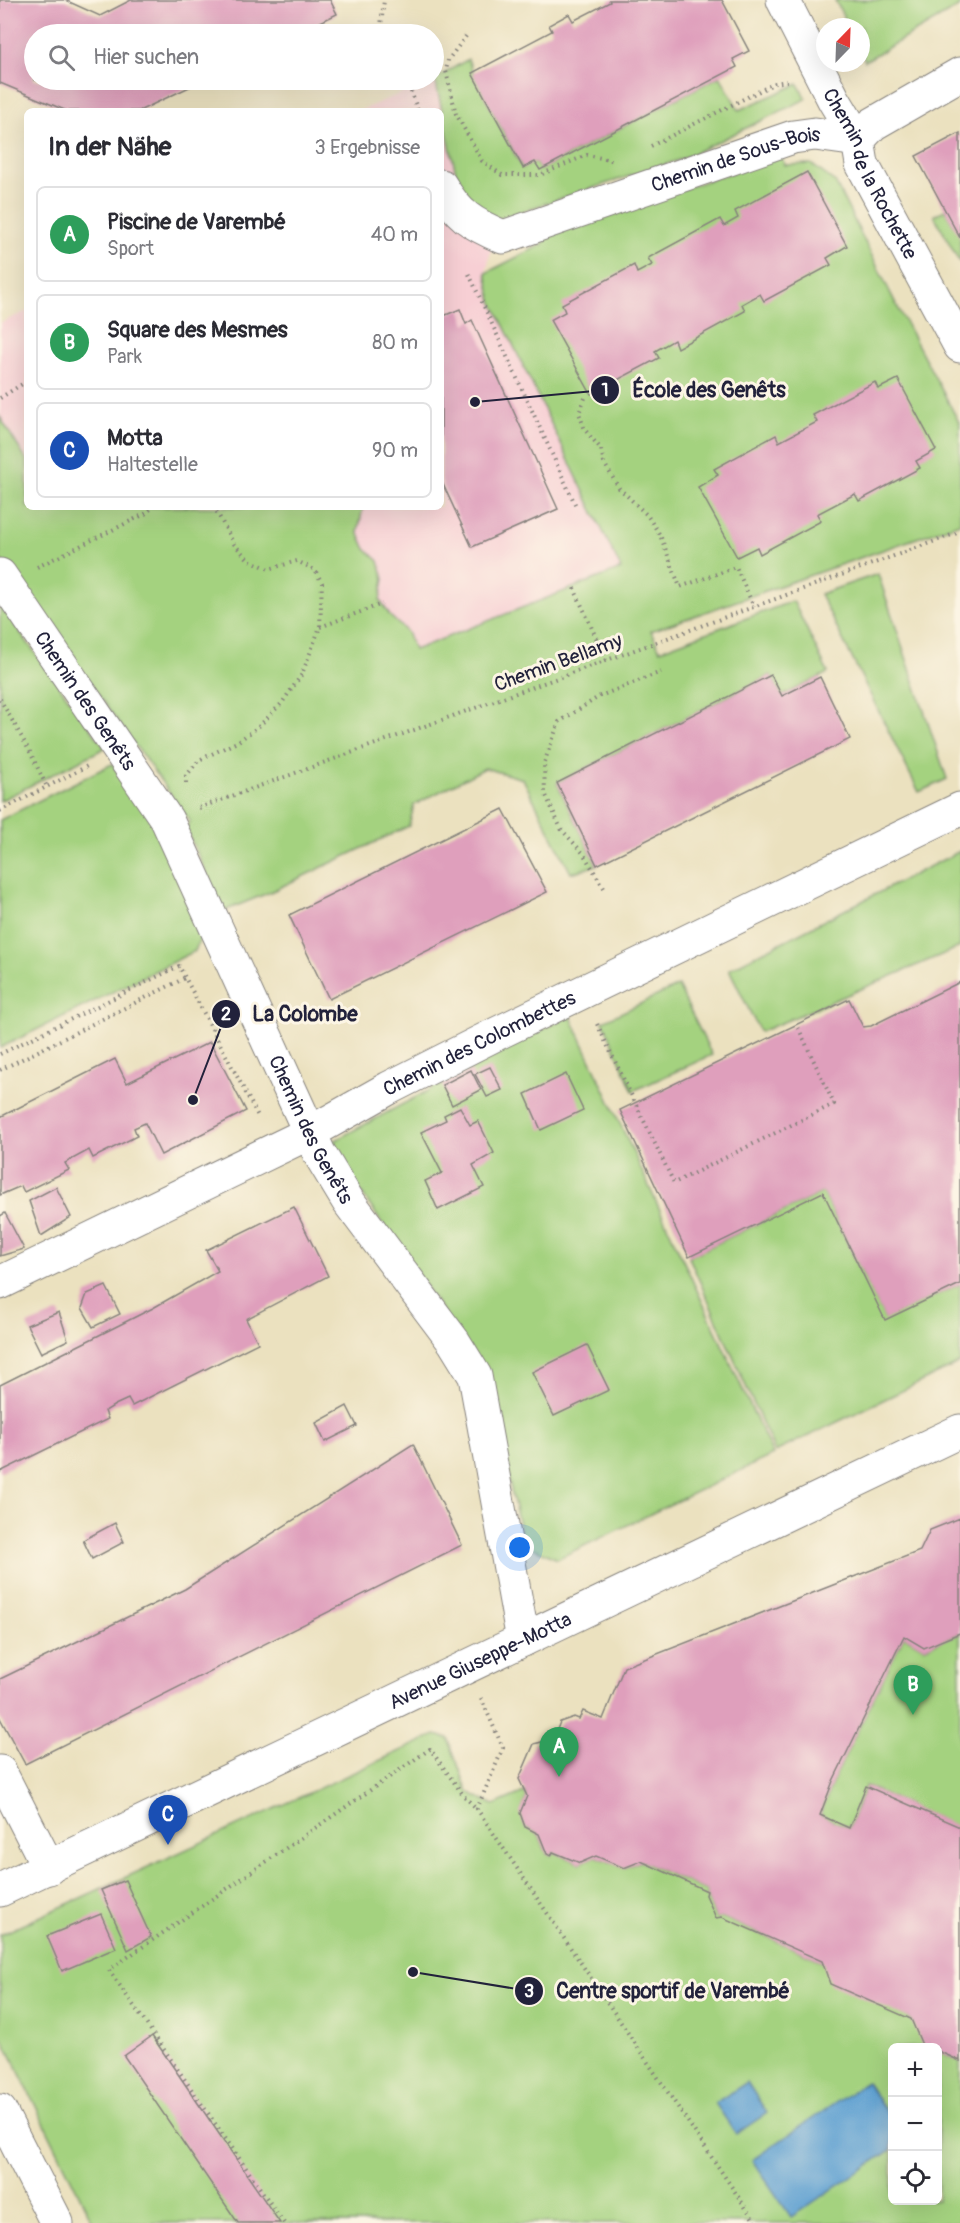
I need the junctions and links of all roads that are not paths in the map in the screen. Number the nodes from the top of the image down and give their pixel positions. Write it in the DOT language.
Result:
graph roads {
  1 [pos="783,0"];
  2 [pos="960,74"];
  3 [pos="858,140"];
  4 [pos="444,191"];
  5 [pos="960,346"];
  6 [pos="3,578"];
  7 [pos="960,809"];
  8 [pos="310,1132"];
  9 [pos="0,1283"];
  10 [pos="960,1431"];
  11 [pos="524,1640"];
  12 [pos="0,1772"];
  13 [pos="49,1868"];
  14 [pos="0,1890"];
  15 [pos="0,2111"];
  16 [pos="57,2223"];
  1 -- 3 [label="street, Chemin de la Rochette"];
  2 -- 3 [label="street"];
  3 -- 4 [label="street, Chemin de Sous-Bois"];
  3 -- 5 [label="street, Chemin de la Rochette"];
  6 -- 8 [label="street, Chemin des Genêts"];
  7 -- 8 [label="street, Chemin des Colombettes"];
  8 -- 9 [label="street, Chemin des Colombettes"];
  8 -- 11 [label="street, Chemin des Genêts"];
  10 -- 11 [label="street, Avenue Giuseppe-Motta"];
  11 -- 13 [label="street, Avenue Giuseppe-Motta"];
  12 -- 13 [label="street"];
  13 -- 14 [label="street, Avenue Giuseppe-Motta"];
  15 -- 16 [label="street"];
}
